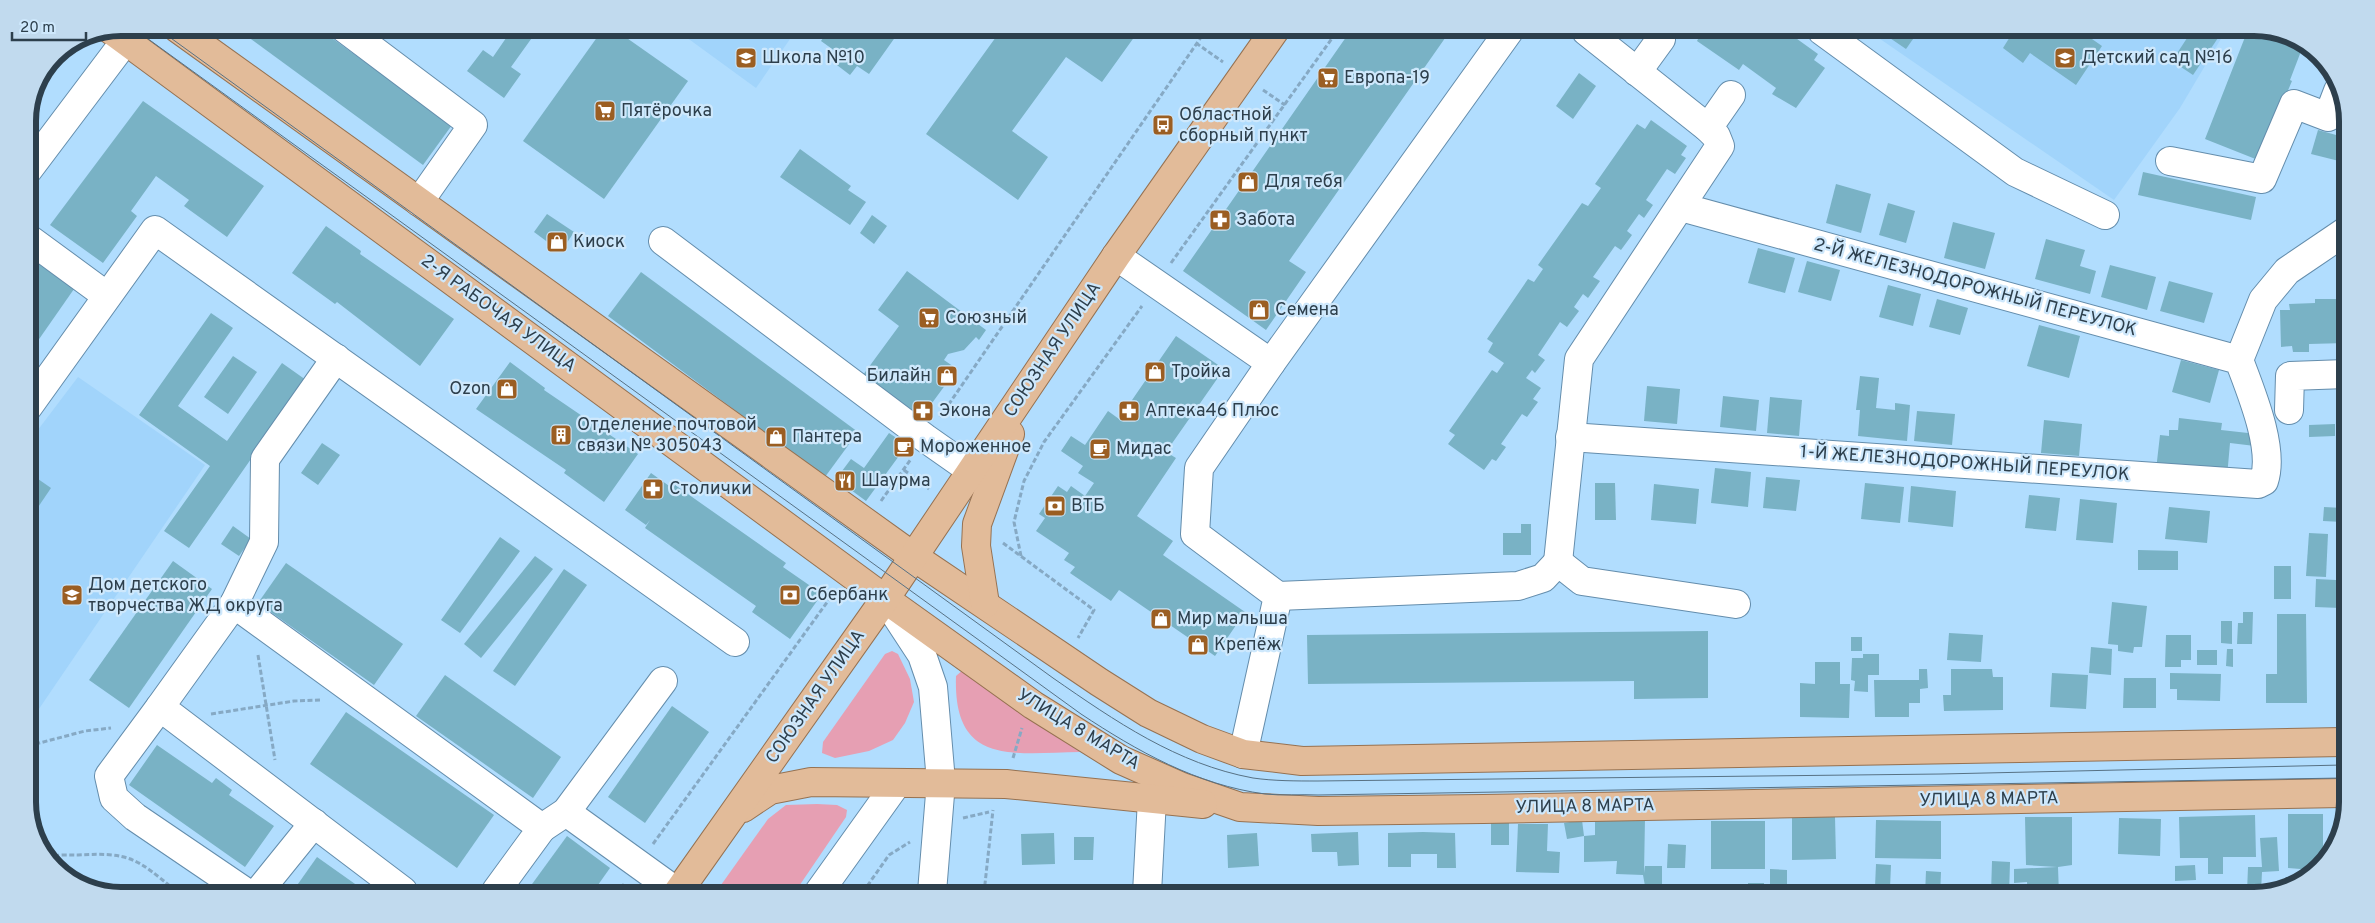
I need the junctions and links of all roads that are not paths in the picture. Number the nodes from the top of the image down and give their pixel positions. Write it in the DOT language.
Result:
graph roads {
  1 [pos="121,36"];
  2 [pos="129,36"];
  3 [pos="188,36"];
  4 [pos="355,36"];
  5 [pos="1267,36"];
  6 [pos="1505,36"];
  7 [pos="1592,36"];
  8 [pos="1828,36"];
  9 [pos="1661,39"];
  10 [pos="1637,72"];
  11 [pos="1732,95"];
  12 [pos="2338,120"];
  13 [pos="1708,128"];
  14 [pos="36,158"];
  15 [pos="2170,160"];
  16 [pos="419,202"];
  17 [pos="1681,207"];
  18 [pos="2105,215"];
  19 [pos="2339,237"];
  20 [pos="663,241"];
  21 [pos="36,244"];
  22 [pos="1116,256"];
  23 [pos="107,296"];
  24 [pos="1054,348"];
  25 [pos="336,358"];
  26 [pos="2239,360"];
  27 [pos="1271,363"];
  28 [pos="2339,374"];
  29 [pos="36,396"];
  30 [pos="2289,410"];
  31 [pos="1570,437"];
  32 [pos="972,471"];
  33 [pos="914,557"];
  34 [pos="1558,562"];
  35 [pos="1278,596"];
  36 [pos="886,599"];
  37 [pos="985,604"];
  38 [pos="1736,604"];
  39 [pos="243,611"];
  40 [pos="735,642"];
  41 [pos="663,681"];
  42 [pos="160,707"];
  43 [pos="2339,742"];
  44 [pos="1243,754"];
  45 [pos="942,782"];
  46 [pos="897,783"];
  47 [pos="2339,793"];
  48 [pos="1152,799"];
  49 [pos="1240,807"];
  50 [pos="566,812"];
  51 [pos="734,814"];
  52 [pos="314,823"];
  53 [pos="542,828"];
  54 [pos="238,887"];
  55 [pos="262,887"];
  56 [pos="398,887"];
  57 [pos="499,887"];
  58 [pos="671,887"];
  59 [pos="682,887"];
  60 [pos="823,887"];
  61 [pos="932,887"];
  62 [pos="1147,887"];
  1 -- 14 [label="street"];
  2 -- 36 [label="main road, 2-Я РАБОЧАЯ УЛИЦА"];
  3 -- 16 [label="main road"];
  4 -- 16 [label="street"];
  5 -- 22 [label="main road, СОЮЗНАЯ УЛИЦА"];
  6 -- 27 [label="street"];
  7 -- 10 [label="street"];
  8 -- 18 [label="street"];
  9 -- 10 [label="street"];
  10 -- 13 [label="street"];
  11 -- 13 [label="street"];
  12 -- 15 [label="street"];
  13 -- 17 [label="street"];
  16 -- 33 [label="main road"];
  17 -- 26 [label="street, 2-Й ЖЕЛЕЗНОДОРОЖНЫЙ ПЕРЕУЛОК"];
  17 -- 31 [label="street"];
  19 -- 26 [label="street"];
  20 -- 32 [label="street"];
  21 -- 23 [label="street"];
  22 -- 24 [label="main road, СОЮЗНАЯ УЛИЦА"];
  22 -- 27 [label="street"];
  23 -- 25 [label="street"];
  23 -- 29 [label="street"];
  24 -- 32 [label="main road, СОЮЗНАЯ УЛИЦА"];
  24 -- 37 [label="main road"];
  25 -- 39 [label="street"];
  25 -- 40 [label="street"];
  26 -- 31 [label="street, 1-Й ЖЕЛЕЗНОДОРОЖНЫЙ ПЕРЕУЛОК"];
  27 -- 35 [label="street"];
  28 -- 30 [label="street"];
  31 -- 34 [label="street"];
  32 -- 33 [label="main road, СОЮЗНАЯ УЛИЦА"];
  33 -- 36 [label="main road, СОЮЗНАЯ УЛИЦА"];
  33 -- 37 [label="main road"];
  34 -- 35 [label="street"];
  34 -- 38 [label="street"];
  35 -- 44 [label="street"];
  36 -- 45 [label="street"];
  36 -- 49 [label="main road, УЛИЦА 8 МАРТА"];
  36 -- 51 [label="main road, СОЮЗНАЯ УЛИЦА"];
  37 -- 44 [label="main road"];
  39 -- 42 [label="street"];
  39 -- 53 [label="street"];
  41 -- 50 [label="street"];
  42 -- 52 [label="street"];
  42 -- 54 [label="street"];
  43 -- 44 [label="main road"];
  45 -- 46 [label="main road"];
  45 -- 48 [label="main road"];
  45 -- 61 [label="street"];
  46 -- 51 [label="main road"];
  46 -- 60 [label="street"];
  47 -- 49 [label="main road, УЛИЦА 8 МАРТА"];
  48 -- 49 [label="main road"];
  48 -- 62 [label="street"];
  50 -- 53 [label="street"];
  50 -- 58 [label="street"];
  51 -- 59 [label="main road, СОЮЗНАЯ УЛИЦА"];
  52 -- 55 [label="street"];
  52 -- 56 [label="street"];
  53 -- 57 [label="street"];
}
